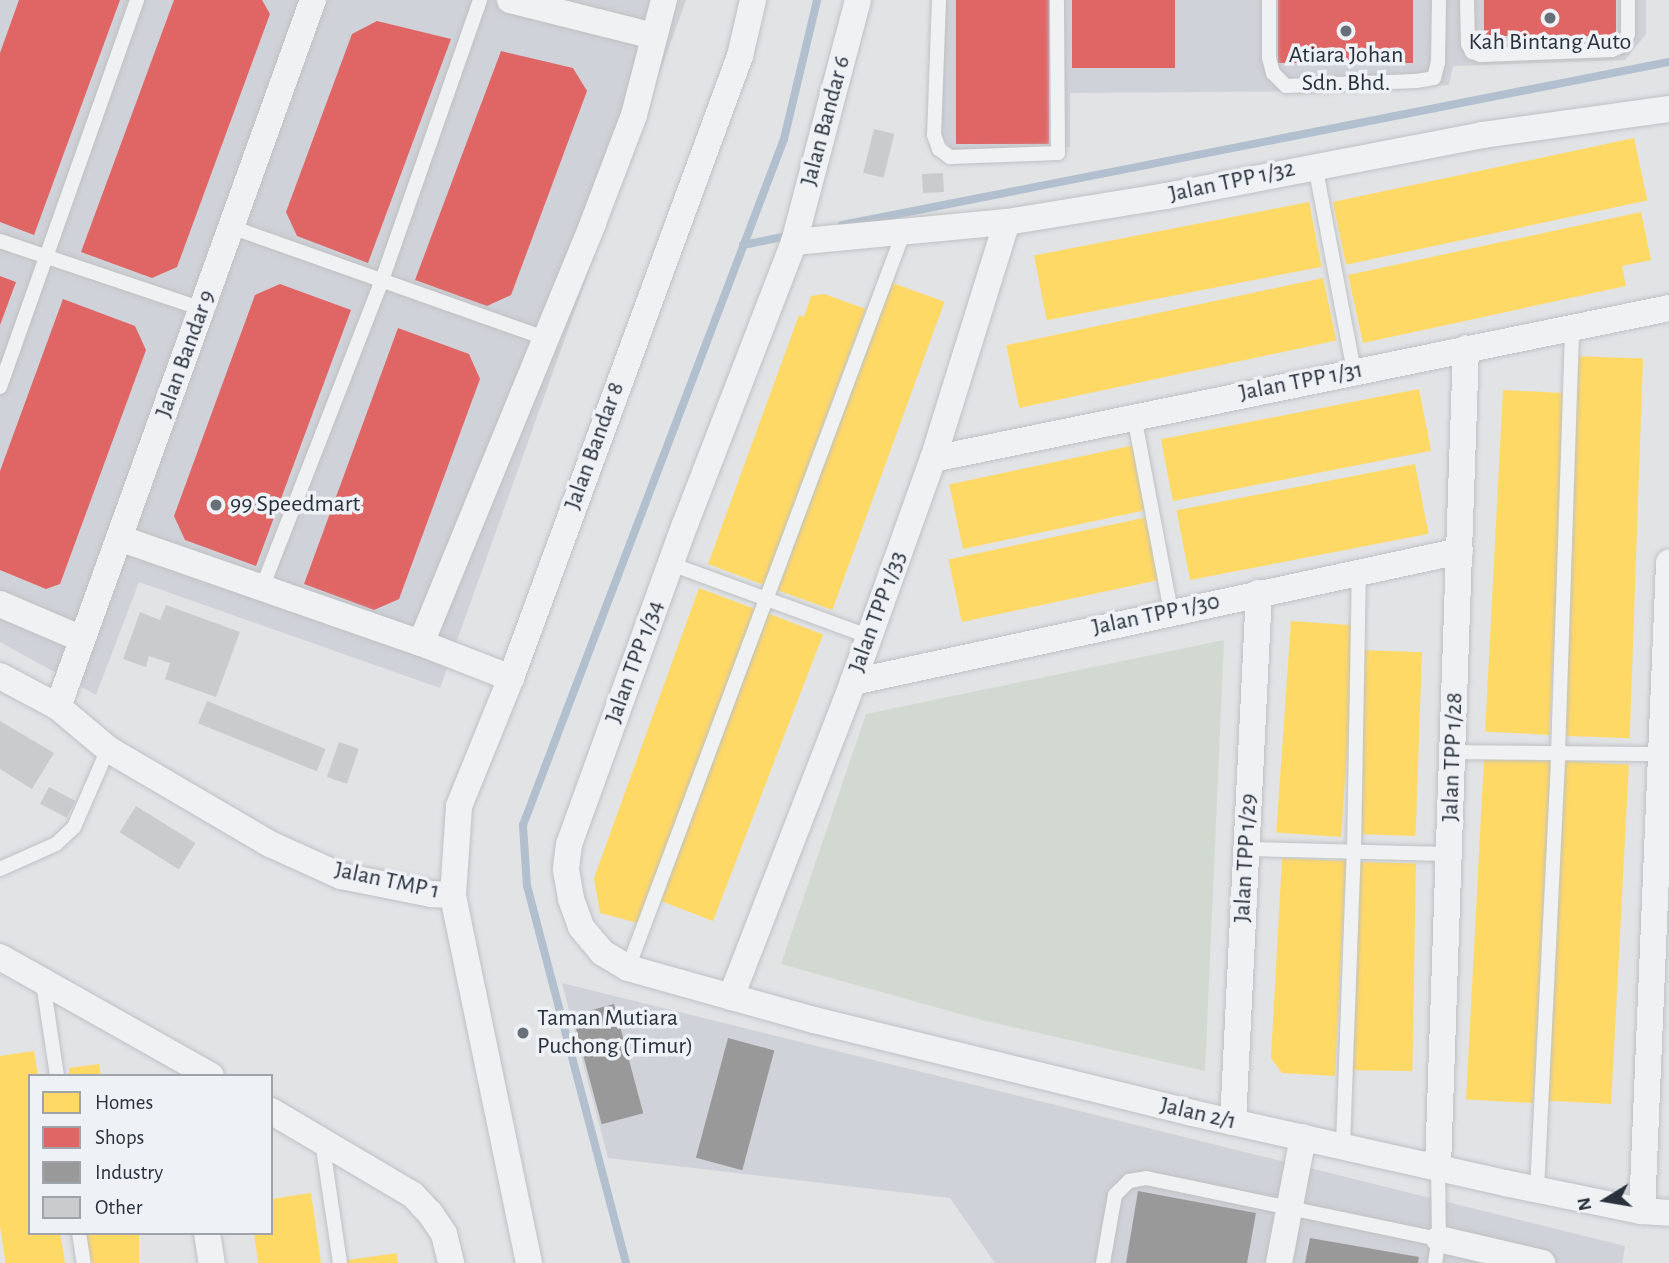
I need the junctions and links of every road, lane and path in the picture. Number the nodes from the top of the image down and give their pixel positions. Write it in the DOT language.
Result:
graph roads {
  1 [pos="137,0"];
  2 [pos="313,0"];
  3 [pos="481,0"];
  4 [pos="510,0"];
  5 [pos="664,0"];
  6 [pos="753,0"];
  7 [pos="858,0"];
  8 [pos="939,0"];
  9 [pos="1057,0"];
  10 [pos="1269,0"];
  11 [pos="1439,0"];
  12 [pos="1468,0"];
  13 [pos="1628,0"];
  14 [pos="653,36"];
  15 [pos="1669,109"];
  16 [pos="1315,166"];
  17 [pos="1007,222"];
  18 [pos="231,227"];
  19 [pos="904,231"];
  20 [pos="0,241"];
  21 [pos="794,242"];
  22 [pos="46,257"];
  23 [pos="382,280"];
  24 [pos="1669,308"];
  25 [pos="202,309"];
  26 [pos="1572,326"];
  27 [pos="544,338"];
  28 [pos="1466,348"];
  29 [pos="1354,371"];
  30 [pos="0,387"];
  31 [pos="1134,416"];
  32 [pos="933,458"];
  33 [pos="119,538"];
  34 [pos="1460,551"];
  35 [pos="1669,563"];
  36 [pos="671,564"];
  37 [pos="1359,573"];
  38 [pos="262,588"];
  39 [pos="1259,593"];
  40 [pos="766,599"];
  41 [pos="0,604"];
  42 [pos="1171,612"];
  43 [pos="870,637"];
  44 [pos="82,639"];
  45 [pos="421,643"];
  46 [pos="0,676"];
  47 [pos="511,678"];
  48 [pos="853,682"];
  49 [pos="58,707"];
  50 [pos="108,749"];
  51 [pos="1453,752"];
  52 [pos="1558,754"];
  53 [pos="1661,754"];
  54 [pos="1246,849"];
  55 [pos="1354,851"];
  56 [pos="1449,853"];
  57 [pos="0,869"];
  58 [pos="453,895"];
  59 [pos="0,957"];
  60 [pos="628,968"];
  61 [pos="43,983"];
  62 [pos="731,997"];
  63 [pos="184,1068"];
  64 [pos="57,1074"];
  65 [pos="204,1074"];
  66 [pos="273,1112"];
  67 [pos="1233,1122"];
  68 [pos="1303,1137"];
  69 [pos="322,1141"];
  70 [pos="1343,1146"];
  71 [pos="1438,1166"];
  72 [pos="1537,1190"];
  73 [pos="1290,1207"];
  74 [pos="1642,1211"];
  75 [pos="1669,1213"];
  76 [pos="79,1235"];
  77 [pos="207,1235"];
  78 [pos="1437,1251"];
  79 [pos="84,1263"];
  80 [pos="212,1263"];
  81 [pos="340,1263"];
  82 [pos="451,1263"];
  83 [pos="529,1263"];
  84 [pos="1103,1263"];
  85 [pos="1279,1263"];
  86 [pos="1542,1263"];
  1 -- 22 [label="lane"];
  2 -- 18 [label="street, Jalan Bandar 9"];
  3 -- 23 [label="lane"];
  4 -- 14 [label="street"];
  5 -- 14 [label="street"];
  6 -- 47 [label="street, Jalan Bandar 8"];
  7 -- 21 [label="street, Jalan Bandar 6"];
  8 -- 9 [label="lane"];
  10 -- 11 [label="lane"];
  12 -- 13 [label="lane"];
  14 -- 27 [label="street"];
  15 -- 16 [label="street, Jalan TPP 1/32"];
  16 -- 17 [label="street, Jalan TPP 1/32"];
  16 -- 29 [label="lane"];
  17 -- 19 [label="street, Jalan TPP 1/32"];
  17 -- 32 [label="street, Jalan TPP 1/33"];
  18 -- 23 [label="lane"];
  18 -- 25 [label="street, Jalan Bandar 9"];
  19 -- 21 [label="street, Jalan TPP 1/32"];
  19 -- 40 [label="lane"];
  20 -- 22 [label="lane"];
  21 -- 36 [label="street, Jalan TPP 1/34"];
  22 -- 25 [label="lane"];
  22 -- 30 [label="lane"];
  23 -- 27 [label="lane"];
  23 -- 38 [label="lane"];
  24 -- 26 [label="street, Jalan TPP 1/31"];
  25 -- 33 [label="street, Jalan Bandar 9"];
  26 -- 28 [label="street, Jalan TPP 1/31"];
  26 -- 52 [label="lane"];
  27 -- 45 [label="street"];
  28 -- 29 [label="street, Jalan TPP 1/31"];
  28 -- 34 [label="street, Jalan TPP 1/28"];
  29 -- 31 [label="street, Jalan TPP 1/31"];
  31 -- 32 [label="street, Jalan TPP 1/31"];
  31 -- 42 [label="lane"];
  32 -- 43 [label="street, Jalan TPP 1/33"];
  33 -- 38 [label="street"];
  33 -- 44 [label="street, Jalan Bandar 9"];
  34 -- 37 [label="street, Jalan TPP 1/30"];
  34 -- 51 [label="street, Jalan TPP 1/28"];
  35 -- 53 [label="street"];
  36 -- 40 [label="lane"];
  36 -- 60 [label="street, Jalan TPP 1/34"];
  37 -- 39 [label="street, Jalan TPP 1/30"];
  37 -- 55 [label="lane"];
  38 -- 45 [label="street"];
  39 -- 42 [label="street, Jalan TPP 1/30"];
  39 -- 54 [label="street, Jalan TPP 1/29"];
  40 -- 43 [label="lane"];
  40 -- 60 [label="lane"];
  41 -- 44 [label="street"];
  42 -- 48 [label="street, Jalan TPP 1/30"];
  43 -- 48 [label="street, Jalan TPP 1/33"];
  44 -- 49 [label="street, Jalan Bandar 9"];
  45 -- 47 [label="street"];
  46 -- 49 [label="street, Jalan TMP 1"];
  47 -- 58 [label="street, Jalan Bandar 8"];
  48 -- 62 [label="street, Jalan TPP 1/33"];
  49 -- 50 [label="street, Jalan TMP 1"];
  50 -- 57 [label="lane"];
  50 -- 58 [label="street, Jalan TMP 1"];
  51 -- 52 [label="lane"];
  51 -- 56 [label="street, Jalan TPP 1/28"];
  52 -- 53 [label="lane"];
  52 -- 72 [label="lane"];
  53 -- 74 [label="street"];
  54 -- 55 [label="lane"];
  54 -- 67 [label="street, Jalan TPP 1/29"];
  55 -- 56 [label="lane"];
  55 -- 70 [label="lane"];
  56 -- 71 [label="street, Jalan TPP 1/28"];
  58 -- 83 [label="street, Jalan TMP 1"];
  59 -- 61 [label="street"];
  60 -- 62 [label="street, Jalan TPP 1/34"];
  61 -- 63 [label="street"];
  61 -- 64 [label="lane"];
  62 -- 67 [label="street, Jalan 2/1"];
  63 -- 65 [label="street"];
  66 -- 69 [label="street"];
  67 -- 68 [label="street, Jalan 2/1"];
  68 -- 70 [label="street, Jalan 2/1"];
  68 -- 73 [label="street"];
  69 -- 81 [label="lane"];
  69 -- 82 [label="street"];
  70 -- 71 [label="street, Jalan 2/1"];
  71 -- 72 [label="street, Jalan 2/1"];
  71 -- 78 [label="lane"];
  72 -- 74 [label="street, Jalan 2/1"];
  73 -- 78 [label="lane"];
  73 -- 84 [label="lane"];
  73 -- 85 [label="street"];
  74 -- 75 [label="street, Jalan 2/1"];
  76 -- 79 [label="lane"];
  77 -- 80 [label="street"];
  78 -- 86 [label="street"];
}
